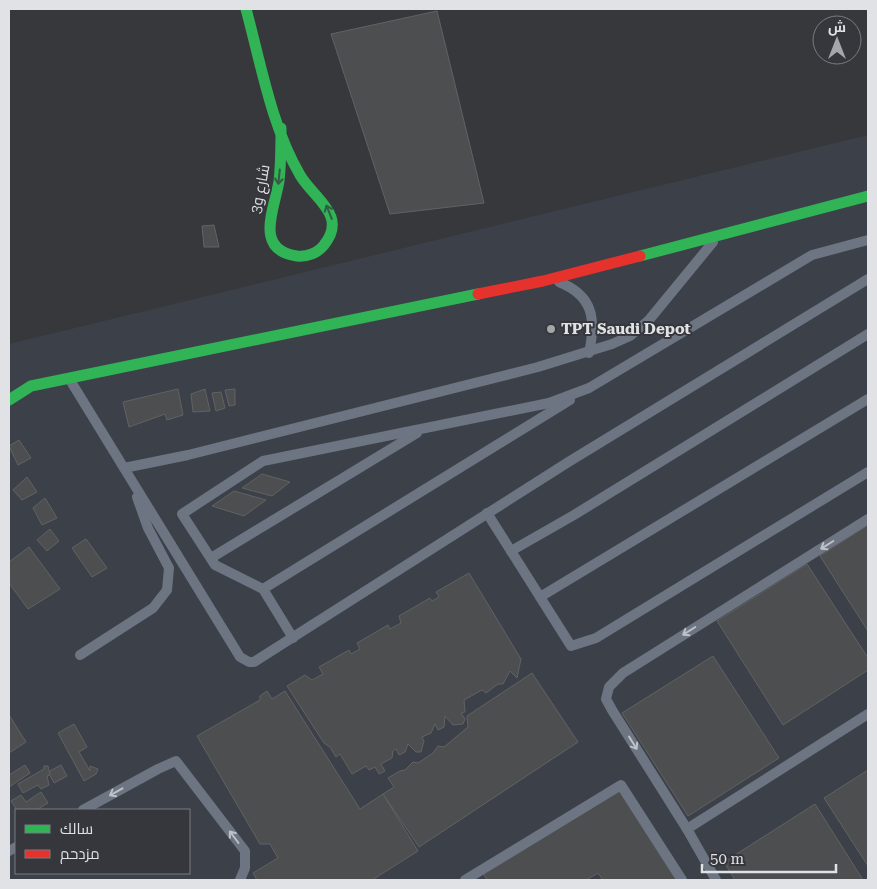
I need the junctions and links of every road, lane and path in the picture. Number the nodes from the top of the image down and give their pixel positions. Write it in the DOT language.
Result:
graph roads {
  1 [pos="246,9"];
  2 [pos="282,128"];
  3 [pos="868,196"];
  4 [pos="716,237"];
  5 [pos="868,240"];
  6 [pos="868,279"];
  7 [pos="543,281"];
  8 [pos="868,334"];
  9 [pos="589,353"];
  10 [pos="69,378"];
  11 [pos="589,388"];
  12 [pos="868,399"];
  13 [pos="9,400"];
  14 [pos="426,428"];
  15 [pos="124,468"];
  16 [pos="868,472"];
  17 [pos="135,486"];
  18 [pos="487,513"];
  19 [pos="868,519"];
  20 [pos="511,551"];
  21 [pos="210,558"];
  22 [pos="262,589"];
  23 [pos="540,597"];
  24 [pos="293,638"];
  25 [pos="80,655"];
  26 [pos="868,714"];
  27 [pos="85,809"];
  28 [pos="687,829"];
  29 [pos="240,880"];
  30 [pos="465,880"];
  31 [pos="682,880"];
  32 [pos="716,880"];
  1 -- 2 [label="street, شارع و3"];
  2 -- 2 [label="street, شارع و3, one-way"];
  3 -- 4 [label="street"];
  4 -- 7 [label="street"];
  4 -- 9 [label="lane"];
  5 -- 11 [label="lane"];
  6 -- 18 [label="lane"];
  7 -- 9 [label="lane"];
  7 -- 10 [label="street"];
  8 -- 20 [label="lane"];
  9 -- 15 [label="lane"];
  10 -- 13 [label="street"];
  10 -- 15 [label="lane"];
  11 -- 14 [label="lane"];
  11 -- 22 [label="lane"];
  12 -- 23 [label="lane"];
  14 -- 21 [label="lane"];
  14 -- 21 [label="lane"];
  15 -- 17 [label="lane"];
  16 -- 23 [label="lane"];
  17 -- 24 [label="lane"];
  17 -- 25 [label="lane"];
  18 -- 20 [label="lane"];
  18 -- 24 [label="lane"];
  19 -- 28 [label="lane, one-way"];
  20 -- 23 [label="lane"];
  21 -- 22 [label="lane"];
  22 -- 24 [label="lane"];
  26 -- 28 [label="lane"];
  29 -- 27 [label="lane, one-way"];
  28 -- 32 [label="lane"];
  30 -- 31 [label="lane"];
}
